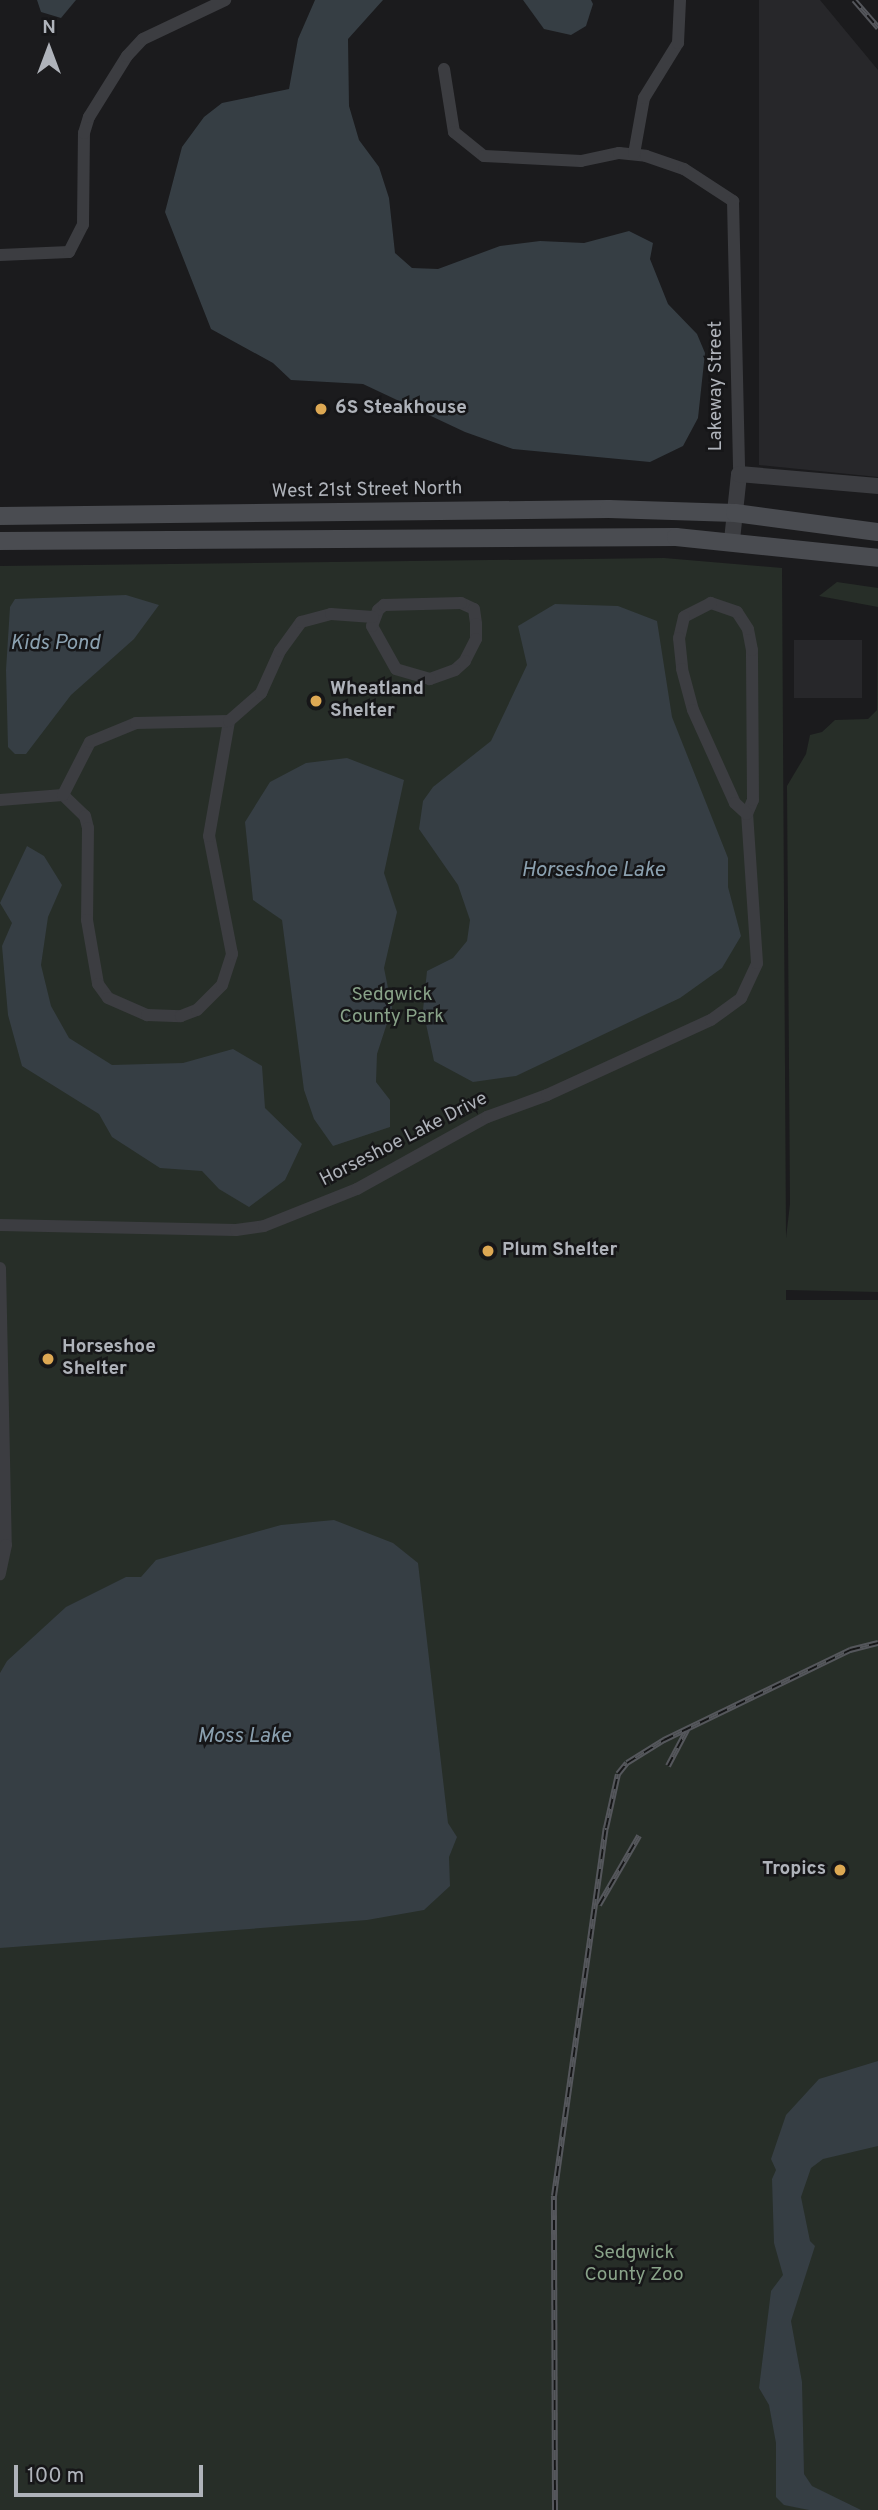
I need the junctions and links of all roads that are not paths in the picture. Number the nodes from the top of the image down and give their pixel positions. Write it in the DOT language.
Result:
graph roads {
  1 [pos="225,0"];
  2 [pos="680,0"];
  3 [pos="444,69"];
  4 [pos="634,154"];
  5 [pos="0,255"];
  6 [pos="739,474"];
  7 [pos="878,486"];
  8 [pos="735,513"];
  9 [pos="0,516"];
  10 [pos="878,533"];
  11 [pos="732,540"];
  12 [pos="0,541"];
  13 [pos="878,558"];
  14 [pos="373,617"];
  15 [pos="229,721"];
  16 [pos="64,795"];
  17 [pos="0,800"];
  18 [pos="747,814"];
  19 [pos="0,1225"];
  20 [pos="0,1268"];
  21 [pos="0,1574"];
  1 -- 5 [label="street"];
  2 -- 4 [label="street"];
  3 -- 4 [label="street"];
  4 -- 6 [label="street, Lakeway Street"];
  6 -- 7 [label="street"];
  6 -- 8 [label="street, Lakeway Street"];
  8 -- 9 [label="main road, West 21st Street North"];
  8 -- 10 [label="main road, West 21st Street North"];
  8 -- 11 [label="street, Lakeway Street"];
  11 -- 12 [label="main road"];
  11 -- 13 [label="main road"];
  14 -- 14 [label="street"];
  14 -- 15 [label="street"];
  15 -- 16 [label="street"];
  15 -- 16 [label="street"];
  16 -- 17 [label="street"];
  18 -- 18 [label="street, Horseshoe Lake Drive"];
  18 -- 19 [label="street, Horseshoe Lake Drive"];
  20 -- 21 [label="street"];
}
